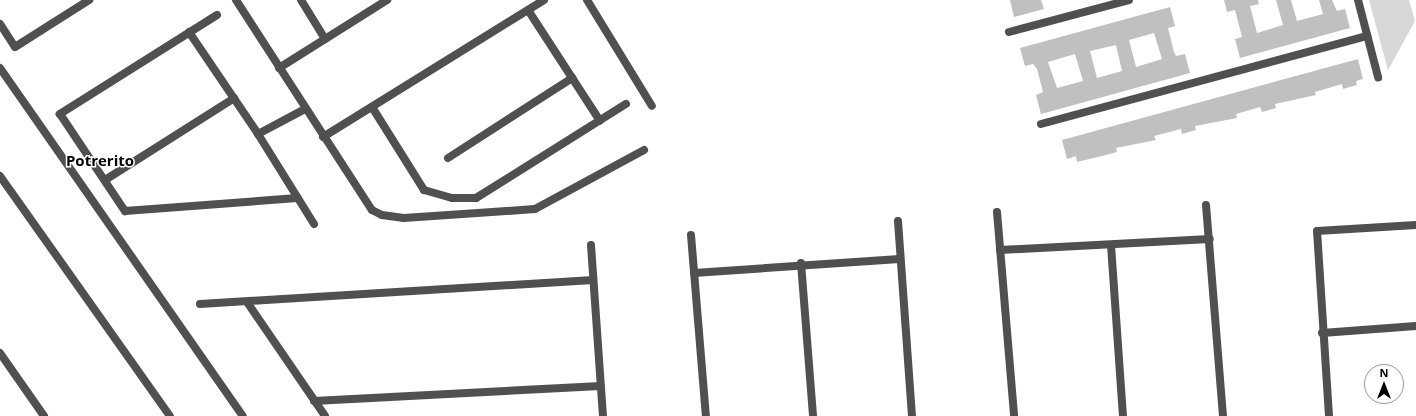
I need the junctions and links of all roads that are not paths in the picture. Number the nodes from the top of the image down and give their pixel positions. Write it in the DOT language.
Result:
graph roads {
  1 [pos="89,0"];
  2 [pos="236,0"];
  3 [pos="301,0"];
  4 [pos="387,0"];
  5 [pos="544,0"];
  6 [pos="587,0"];
  7 [pos="1129,0"];
  8 [pos="1358,0"];
  9 [pos="528,10"];
  10 [pos="217,15"];
  11 [pos="0,24"];
  12 [pos="189,32"];
  13 [pos="1009,32"];
  14 [pos="1367,36"];
  15 [pos="325,39"];
  16 [pos="0,68"];
  17 [pos="279,68"];
  18 [pos="1378,77"];
  19 [pos="572,78"];
  20 [pos="234,98"];
  21 [pos="626,104"];
  22 [pos="652,106"];
  23 [pos="372,107"];
  24 [pos="305,109"];
  25 [pos="600,121"];
  26 [pos="1041,124"];
  27 [pos="258,134"];
  28 [pos="323,137"];
  29 [pos="644,150"];
  30 [pos="448,158"];
  31 [pos="0,176"];
  32 [pos="105,180"];
  33 [pos="298,198"];
  34 [pos="1206,205"];
  35 [pos="997,212"];
  36 [pos="898,221"];
  37 [pos="314,224"];
  38 [pos="1416,225"];
  39 [pos="691,235"];
  40 [pos="1210,239"];
  41 [pos="591,245"];
  42 [pos="1111,245"];
  43 [pos="1000,250"];
  44 [pos="900,259"];
  45 [pos="801,263"];
  46 [pos="694,273"];
  47 [pos="593,280"];
  48 [pos="247,302"];
  49 [pos="200,304"];
  50 [pos="1416,326"];
  51 [pos="1322,333"];
  52 [pos="0,353"];
  53 [pos="601,386"];
  54 [pos="314,401"];
  55 [pos="44,416"];
  56 [pos="170,416"];
  57 [pos="243,416"];
  58 [pos="325,416"];
  59 [pos="603,416"];
  60 [pos="706,416"];
  61 [pos="813,416"];
  62 [pos="912,416"];
  63 [pos="1014,416"];
  64 [pos="1122,416"];
  65 [pos="1223,416"];
  66 [pos="1329,416"];
  1 -- 11 [label="street"];
  2 -- 17 [label="street"];
  3 -- 15 [label="street"];
  4 -- 15 [label="street"];
  5 -- 9 [label="street"];
  6 -- 22 [label="street"];
  7 -- 13 [label="street"];
  8 -- 14 [label="street"];
  9 -- 19 [label="street"];
  9 -- 23 [label="street"];
  10 -- 12 [label="street"];
  12 -- 20 [label="street"];
  12 -- 32 [label="street"];
  14 -- 18 [label="street"];
  14 -- 26 [label="street"];
  15 -- 17 [label="street"];
  16 -- 57 [label="street"];
  17 -- 24 [label="street"];
  19 -- 25 [label="street"];
  19 -- 30 [label="street"];
  20 -- 27 [label="street"];
  20 -- 32 [label="street"];
  21 -- 25 [label="street"];
  23 -- 25 [label="street"];
  23 -- 28 [label="street"];
  24 -- 27 [label="street"];
  24 -- 28 [label="street"];
  27 -- 33 [label="street"];
  28 -- 29 [label="street"];
  31 -- 56 [label="street"];
  32 -- 33 [label="street"];
  33 -- 37 [label="street"];
  34 -- 40 [label="street"];
  35 -- 43 [label="street"];
  36 -- 44 [label="street"];
  38 -- 51 [label="street"];
  39 -- 46 [label="street"];
  40 -- 42 [label="street"];
  40 -- 65 [label="street"];
  41 -- 47 [label="street"];
  42 -- 43 [label="street"];
  42 -- 64 [label="street"];
  43 -- 63 [label="street"];
  44 -- 45 [label="street"];
  44 -- 62 [label="street"];
  45 -- 46 [label="street"];
  45 -- 61 [label="street"];
  46 -- 60 [label="street"];
  47 -- 48 [label="street"];
  47 -- 53 [label="street"];
  48 -- 49 [label="street"];
  48 -- 54 [label="street"];
  50 -- 51 [label="street"];
  51 -- 66 [label="street"];
  52 -- 55 [label="street"];
  53 -- 54 [label="street"];
  53 -- 59 [label="street"];
  54 -- 58 [label="street"];
}
